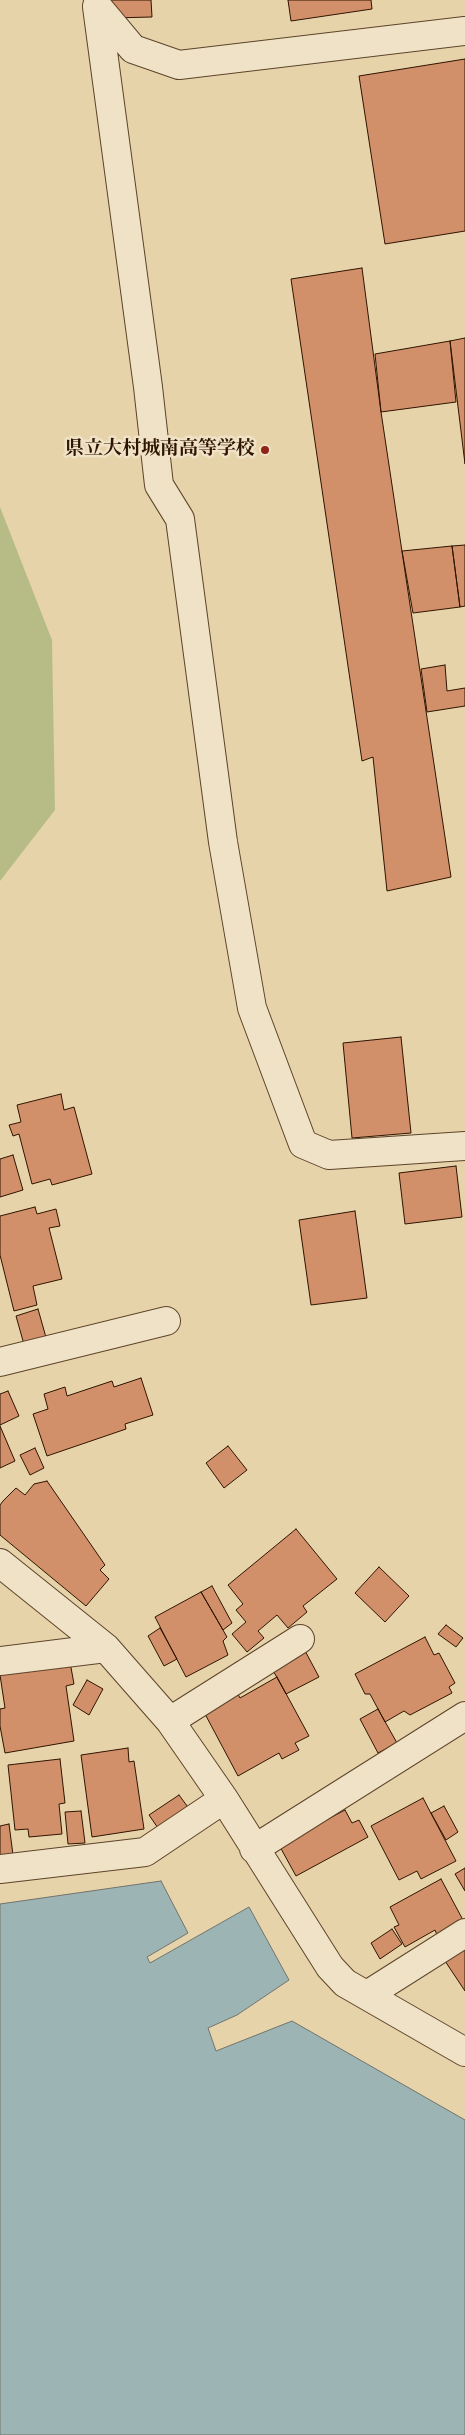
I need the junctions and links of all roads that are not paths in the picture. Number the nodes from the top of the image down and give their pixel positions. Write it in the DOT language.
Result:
graph roads {
  1 [pos="96,4"];
  2 [pos="465,31"];
  3 [pos="465,1146"];
  4 [pos="166,1321"];
  5 [pos="0,1362"];
  6 [pos="0,1563"];
  7 [pos="300,1640"];
  8 [pos="106,1648"];
  9 [pos="0,1661"];
  10 [pos="465,1716"];
  11 [pos="170,1721"];
  12 [pos="224,1799"];
  13 [pos="254,1848"];
  14 [pos="0,1869"];
  15 [pos="465,1933"];
  16 [pos="367,1995"];
  17 [pos="465,2052"];
  1 -- 2 [label="street"];
  1 -- 3 [label="street"];
  4 -- 5 [label="street"];
  6 -- 8 [label="street"];
  7 -- 11 [label="street"];
  8 -- 9 [label="street"];
  8 -- 11 [label="street"];
  10 -- 13 [label="street"];
  11 -- 12 [label="street"];
  12 -- 13 [label="street"];
  12 -- 14 [label="street"];
  13 -- 16 [label="street"];
  15 -- 16 [label="street"];
  16 -- 17 [label="street"];
}
